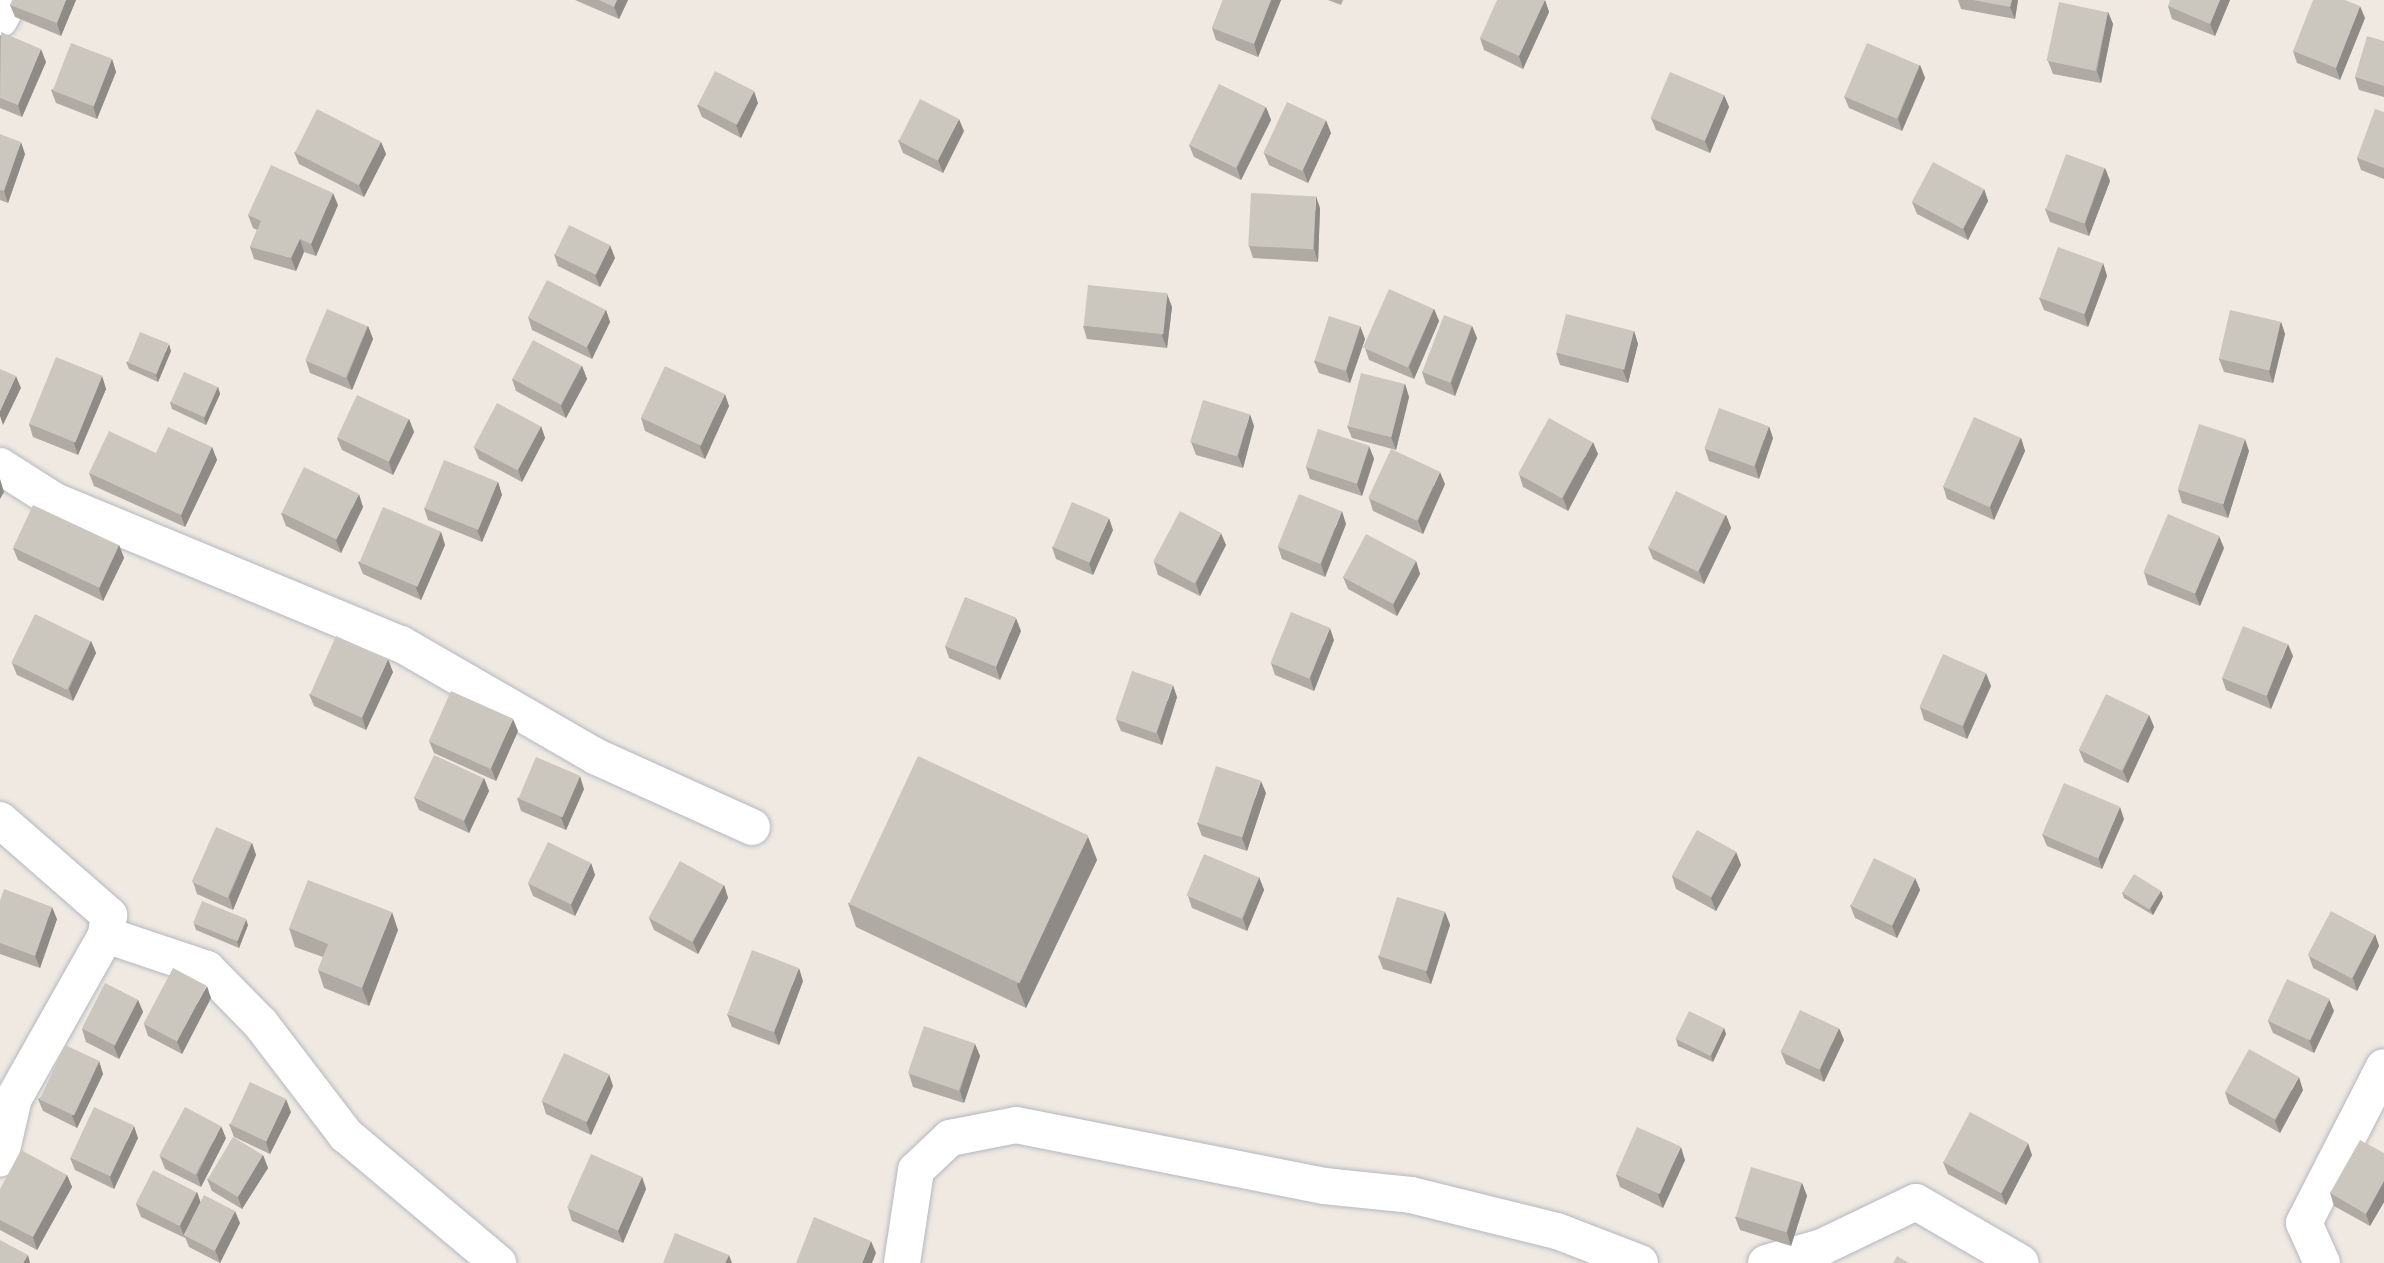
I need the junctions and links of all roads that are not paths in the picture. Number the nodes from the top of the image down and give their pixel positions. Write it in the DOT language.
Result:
graph roads {
  1 [pos="10,0"];
  2 [pos="0,19"];
  3 [pos="0,466"];
  4 [pos="0,820"];
  5 [pos="752,827"];
  6 [pos="106,935"];
  7 [pos="2384,1067"];
  8 [pos="0,1158"];
  9 [pos="498,1263"];
  10 [pos="902,1263"];
  11 [pos="1640,1263"];
  12 [pos="1766,1263"];
  13 [pos="2021,1263"];
  14 [pos="2322,1263"];
  1 -- 2 [label="street"];
  3 -- 5 [label="street"];
  4 -- 6 [label="street"];
  6 -- 8 [label="street"];
  6 -- 9 [label="street"];
  7 -- 14 [label="street"];
  10 -- 11 [label="street"];
  12 -- 13 [label="street"];
}
